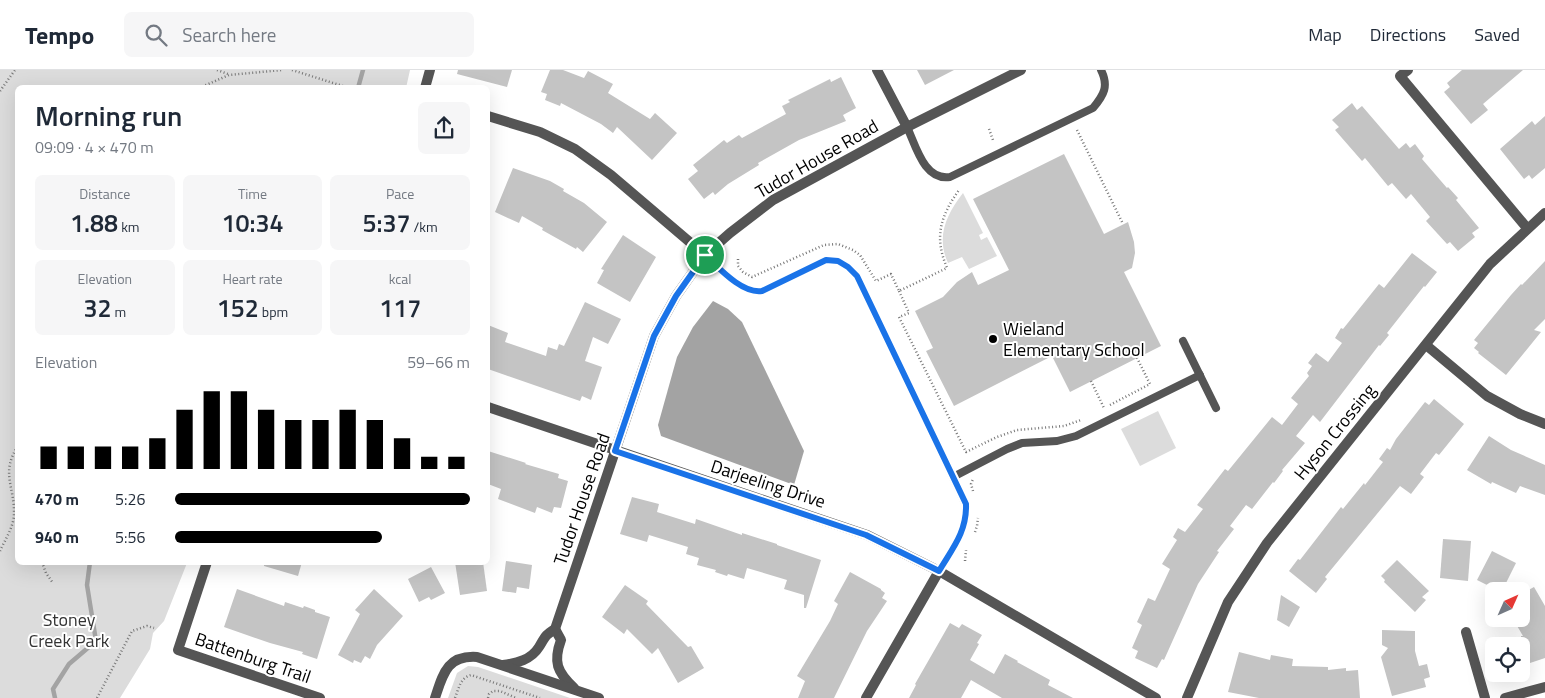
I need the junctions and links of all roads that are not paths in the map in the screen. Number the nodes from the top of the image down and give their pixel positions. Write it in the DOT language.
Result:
graph roads {
  1 [pos="430,70"];
  2 [pos="877,70"];
  3 [pos="1021,70"];
  4 [pos="1101,70"];
  5 [pos="1408,70"];
  6 [pos="426,85"];
  7 [pos="490,117"];
  8 [pos="907,127"];
  9 [pos="1545,213"];
  10 [pos="1527,228"];
  11 [pos="705,255"];
  12 [pos="1183,341"];
  13 [pos="1426,345"];
  14 [pos="1200,375"];
  15 [pos="490,408"];
  16 [pos="1216,408"];
  17 [pos="1545,424"];
  18 [pos="615,451"];
  19 [pos="953,477"];
  20 [pos="206,565"];
  21 [pos="939,571"];
  22 [pos="555,629"];
  23 [pos="1466,632"];
  24 [pos="504,665"];
  25 [pos="1545,686"];
  26 [pos="578,691"];
  27 [pos="435,696"];
  28 [pos="320,698"];
  29 [pos="599,698"];
  30 [pos="866,698"];
  31 [pos="1156,698"];
  32 [pos="1187,698"];
  33 [pos="1485,698"];
  34 [pos="1505,698"];
  1 -- 6 [label="street"];
  2 -- 8 [label="street"];
  3 -- 8 [label="street, Tudor House Road"];
  4 -- 8 [label="lane"];
  5 -- 10 [label="street"];
  7 -- 11 [label="street"];
  8 -- 11 [label="street, Tudor House Road"];
  9 -- 10 [label="street, Hyson Crossing"];
  10 -- 13 [label="street, Hyson Crossing"];
  11 -- 18 [label="street, Tudor House Road"];
  11 -- 19 [label="lane"];
  12 -- 14 [label="lane"];
  13 -- 17 [label="street"];
  13 -- 32 [label="street, Hyson Crossing"];
  14 -- 16 [label="lane"];
  14 -- 19 [label="lane"];
  15 -- 18 [label="street, Darjeeling Drive"];
  18 -- 21 [label="street, Darjeeling Drive"];
  18 -- 22 [label="street, Tudor House Road"];
  19 -- 21 [label="lane"];
  20 -- 28 [label="street, Battenburg Trail"];
  21 -- 30 [label="street"];
  21 -- 31 [label="street, Darjeeling Drive"];
  22 -- 24 [label="street, Tudor House Road"];
  22 -- 26 [label="street, Tudor House Road"];
  23 -- 33 [label="street"];
  24 -- 26 [label="street, Tudor House Road"];
  24 -- 27 [label="street, Tudor House Road"];
  25 -- 34 [label="street"];
  26 -- 29 [label="street, Tudor House Road"];
}
